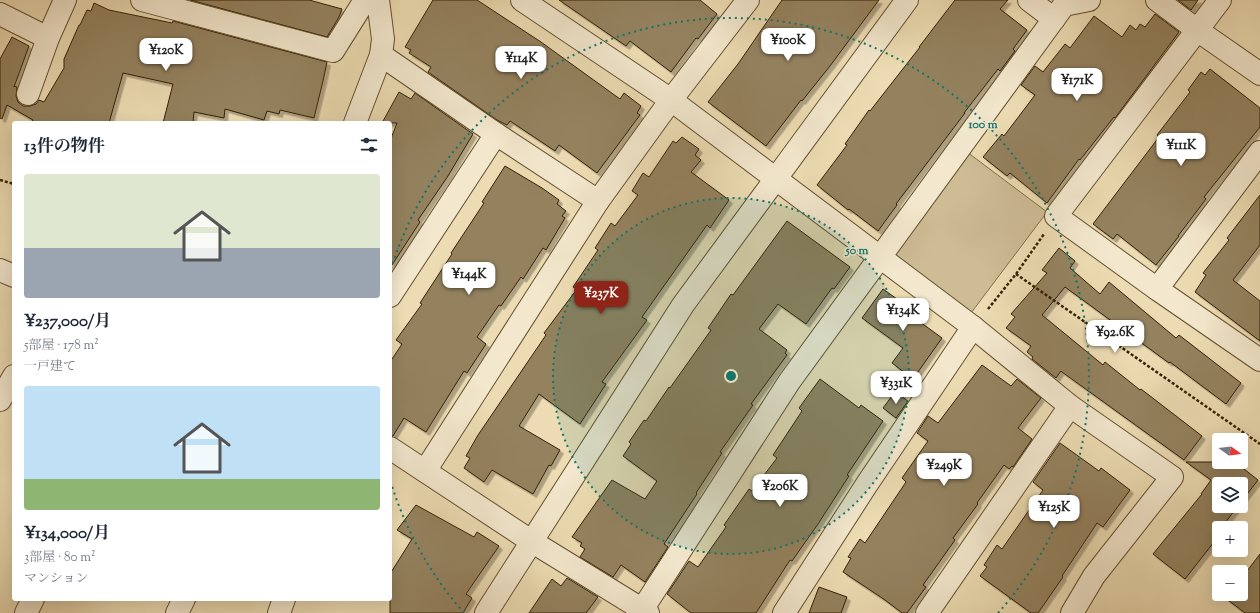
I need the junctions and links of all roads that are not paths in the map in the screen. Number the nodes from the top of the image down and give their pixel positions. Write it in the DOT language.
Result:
graph roads {
  1 [pos="65,0"];
  2 [pos="142,0"];
  3 [pos="365,0"];
  4 [pos="378,0"];
  5 [pos="522,0"];
  6 [pos="907,0"];
  7 [pos="1029,0"];
  8 [pos="1089,0"];
  9 [pos="1157,0"];
  10 [pos="1220,0"];
  11 [pos="745,1"];
  12 [pos="0,14"];
  13 [pos="1054,19"];
  14 [pos="1197,30"];
  15 [pos="48,38"];
  16 [pos="381,56"];
  17 [pos="1260,74"];
  18 [pos="28,94"];
  19 [pos="671,100"];
  20 [pos="356,121"];
  21 [pos="496,134"];
  22 [pos="1260,152"];
  23 [pos="775,178"];
  24 [pos="598,201"];
  25 [pos="879,257"];
  26 [pos="0,270"];
  27 [pos="12,275"];
  28 [pos="1157,289"];
  29 [pos="392,293"];
  30 [pos="973,327"];
  31 [pos="1260,360"];
  32 [pos="12,379"];
  33 [pos="0,400"];
  34 [pos="1070,406"];
  35 [pos="392,449"];
  36 [pos="425,471"];
  37 [pos="532,541"];
  38 [pos="33,601"];
  39 [pos="183,601"];
  40 [pos="283,601"];
  41 [pos="644,612"];
  42 [pos="26,613"];
  43 [pos="176,613"];
  44 [pos="279,613"];
  45 [pos="486,613"];
  46 [pos="784,613"];
  47 [pos="927,613"];
  48 [pos="1072,613"];
  1 -- 15 [label="street"];
  2 -- 3 [label="street"];
  4 -- 16 [label="street"];
  5 -- 19 [label="street"];
  6 -- 23 [label="street"];
  7 -- 13 [label="street"];
  8 -- 13 [label="street"];
  9 -- 14 [label="street"];
  10 -- 14 [label="street"];
  11 -- 19 [label="street"];
  12 -- 15 [label="street"];
  13 -- 25 [label="street"];
  14 -- 17 [label="street"];
  14 -- 28 [label="street"];
  15 -- 18 [label="street"];
  16 -- 20 [label="street"];
  16 -- 21 [label="street"];
  19 -- 23 [label="street"];
  19 -- 24 [label="street"];
  21 -- 24 [label="street"];
  21 -- 29 [label="street"];
  22 -- 28 [label="street"];
  23 -- 25 [label="street"];
  23 -- 37 [label="street"];
  24 -- 36 [label="street"];
  25 -- 30 [label="street"];
  25 -- 41 [label="street"];
  26 -- 27 [label="street"];
  28 -- 31 [label="street"];
  30 -- 34 [label="street"];
  30 -- 46 [label="street"];
  32 -- 33 [label="street"];
  34 -- 47 [label="street"];
  34 -- 48 [label="street"];
  35 -- 36 [label="street"];
  36 -- 37 [label="street"];
  37 -- 41 [label="street"];
  37 -- 45 [label="street"];
  38 -- 42 [label="street"];
  39 -- 43 [label="street"];
  40 -- 44 [label="street"];
}
